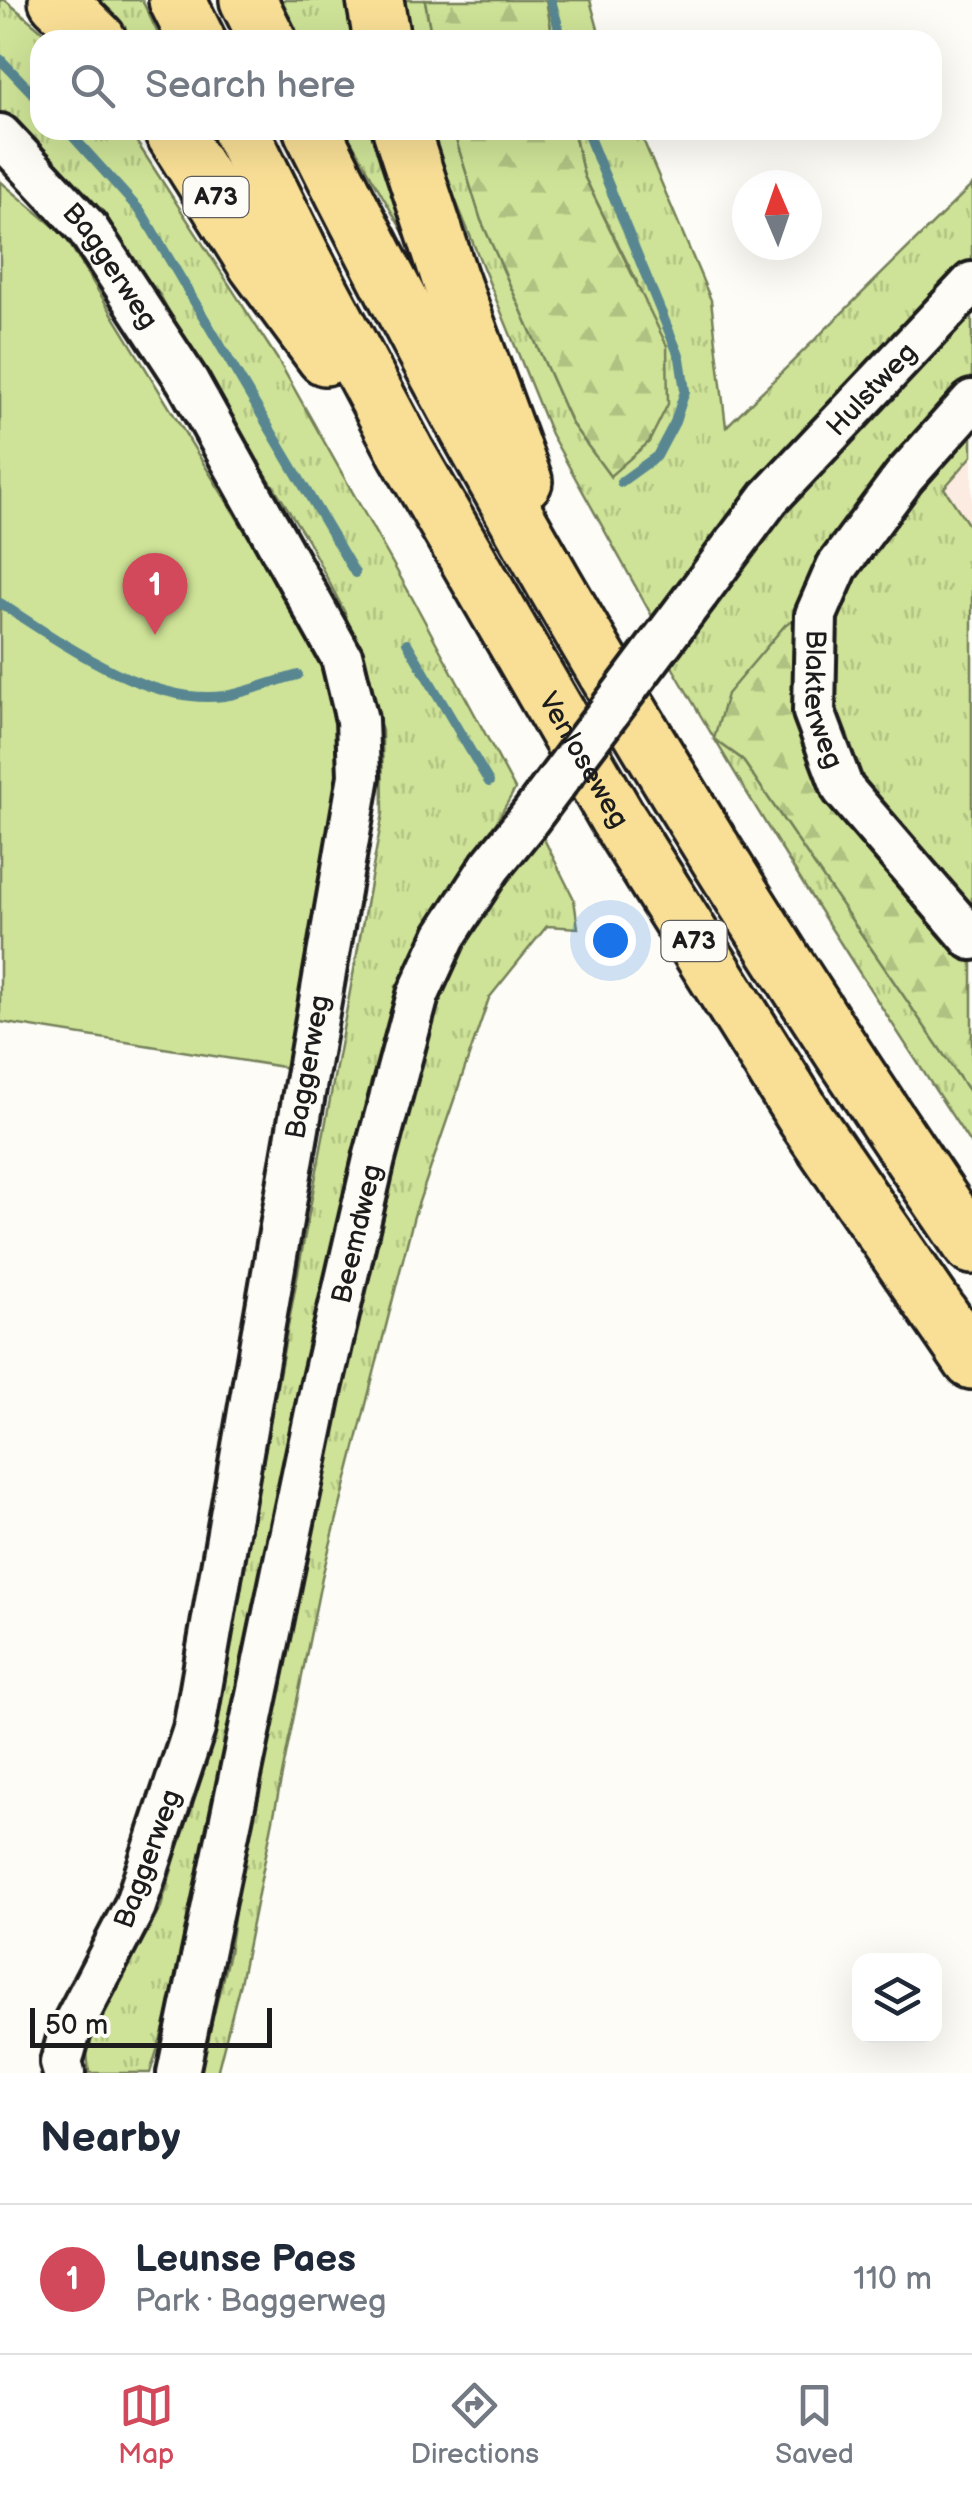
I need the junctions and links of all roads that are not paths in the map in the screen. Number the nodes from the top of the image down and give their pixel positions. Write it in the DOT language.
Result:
graph roads {
  1 [pos="57,0"];
  2 [pos="177,0"];
  3 [pos="248,0"];
  4 [pos="375,0"];
  5 [pos="88,30"];
  6 [pos="191,30"];
  7 [pos="263,30"];
  8 [pos="380,30"];
  9 [pos="0,135"];
  10 [pos="178,140"];
  11 [pos="245,140"];
  12 [pos="317,140"];
  13 [pos="404,140"];
  14 [pos="972,283"];
  15 [pos="972,400"];
  16 [pos="770,498"];
  17 [pos="438,507"];
  18 [pos="565,604"];
  19 [pos="972,940"];
  20 [pos="972,1246"];
  21 [pos="972,1361"];
  22 [pos="64,2073"];
  23 [pos="178,2073"];
  1 -- 5 [label="highway"];
  2 -- 6 [label="highway"];
  3 -- 7 [label="highway"];
  4 -- 8 [label="highway"];
  9 -- 22 [label="street, Baggerweg"];
  10 -- 17 [label="highway, A73"];
  11 -- 17 [label="highway, Venloseweg / A73"];
  12 -- 18 [label="highway, A73"];
  13 -- 18 [label="highway, A73"];
  14 -- 16 [label="street, Hulstweg"];
  15 -- 19 [label="street, Blakterweg"];
  16 -- 23 [label="street, Beemdweg, bridge"];
  17 -- 21 [label="highway, Venloseweg / A73"];
  18 -- 20 [label="highway, A73"];
}
